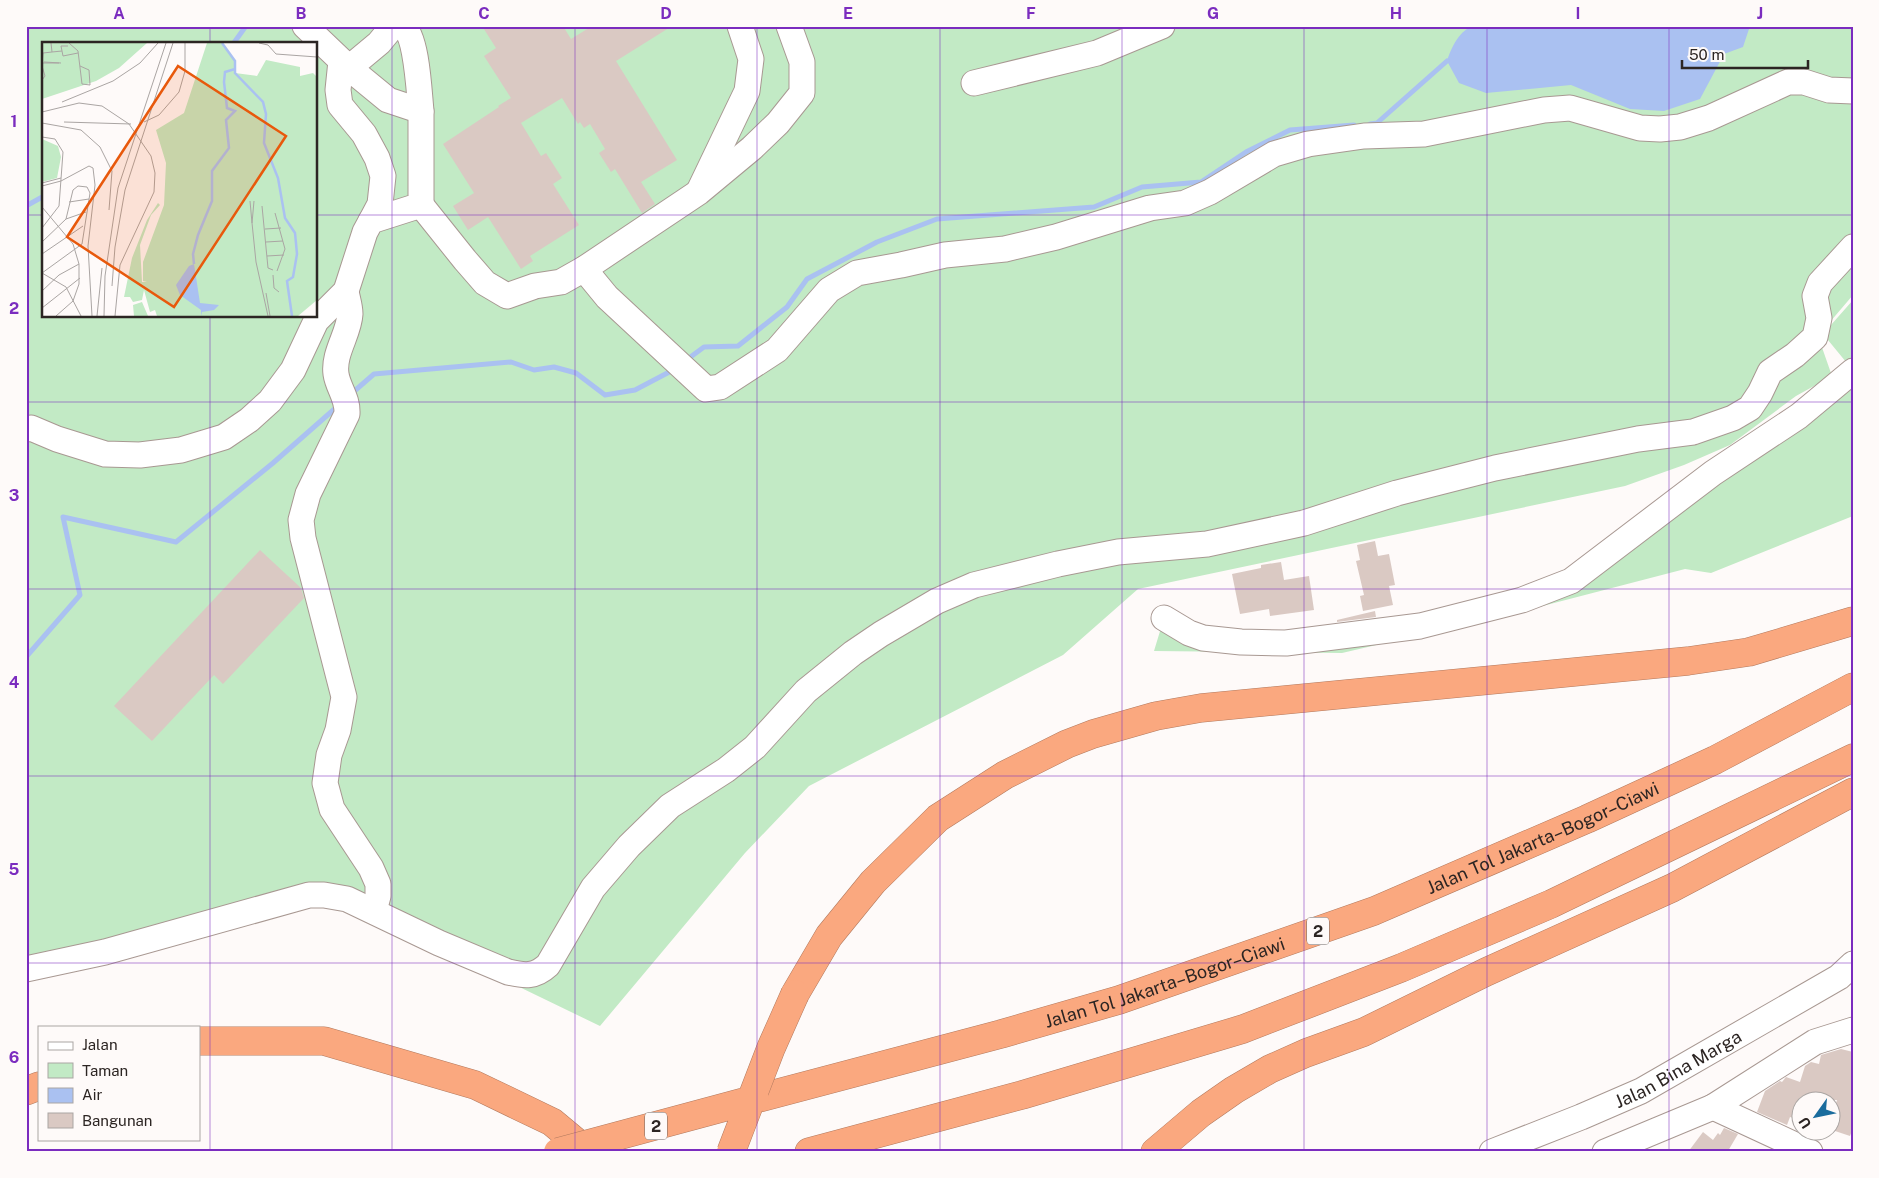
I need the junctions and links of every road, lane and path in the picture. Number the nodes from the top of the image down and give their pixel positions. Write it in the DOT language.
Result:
graph roads {
  1 [pos="393,26"];
  2 [pos="403,26"];
  3 [pos="740,26"];
  4 [pos="789,26"];
  5 [pos="1162,26"];
  6 [pos="309,29"];
  7 [pos="345,64"];
  8 [pos="974,83"];
  9 [pos="1853,91"];
  10 [pos="421,112"];
  11 [pos="699,192"];
  12 [pos="421,205"];
  13 [pos="371,222"];
  14 [pos="1853,247"];
  15 [pos="584,269"];
  16 [pos="346,291"];
  17 [pos="1853,371"];
  18 [pos="26,429"];
  19 [pos="1164,618"];
  20 [pos="1853,621"];
  21 [pos="1853,688"];
  22 [pos="1853,758"];
  23 [pos="1853,792"];
  24 [pos="374,911"];
  25 [pos="1853,964"];
  26 [pos="26,969"];
  27 [pos="1853,1030"];
  28 [pos="200,1041"];
  29 [pos="38,1086"];
  30 [pos="26,1091"];
  31 [pos="1713,1107"];
  32 [pos="558,1152"];
  33 [pos="588,1152"];
  34 [pos="731,1152"];
  35 [pos="810,1152"];
  36 [pos="1155,1152"];
  37 [pos="1492,1152"];
  38 [pos="1605,1152"];
  39 [pos="1810,1152"];
  1 -- 7 [label="street"];
  2 -- 10 [label="street"];
  3 -- 11 [label="street"];
  4 -- 11 [label="street"];
  5 -- 8 [label="street"];
  6 -- 7 [label="street"];
  7 -- 10 [label="street"];
  7 -- 13 [label="street"];
  9 -- 15 [label="street"];
  10 -- 12 [label="street"];
  11 -- 15 [label="street"];
  12 -- 13 [label="street"];
  12 -- 15 [label="street"];
  13 -- 16 [label="street"];
  14 -- 24 [label="street"];
  16 -- 18 [label="street"];
  16 -- 24 [label="street"];
  17 -- 19 [label="street"];
  20 -- 34 [label="highway, bridge"];
  21 -- 32 [label="highway, Jalan Tol Jakarta–Bogor–Ciawi / 2, bridge"];
  22 -- 35 [label="highway"];
  23 -- 36 [label="highway"];
  24 -- 26 [label="street"];
  25 -- 37 [label="street, Jalan Bina Marga"];
  27 -- 31 [label="street"];
  28 -- 33 [label="highway"];
  29 -- 30 [label="highway"];
  31 -- 38 [label="street"];
  31 -- 39 [label="street"];
}
